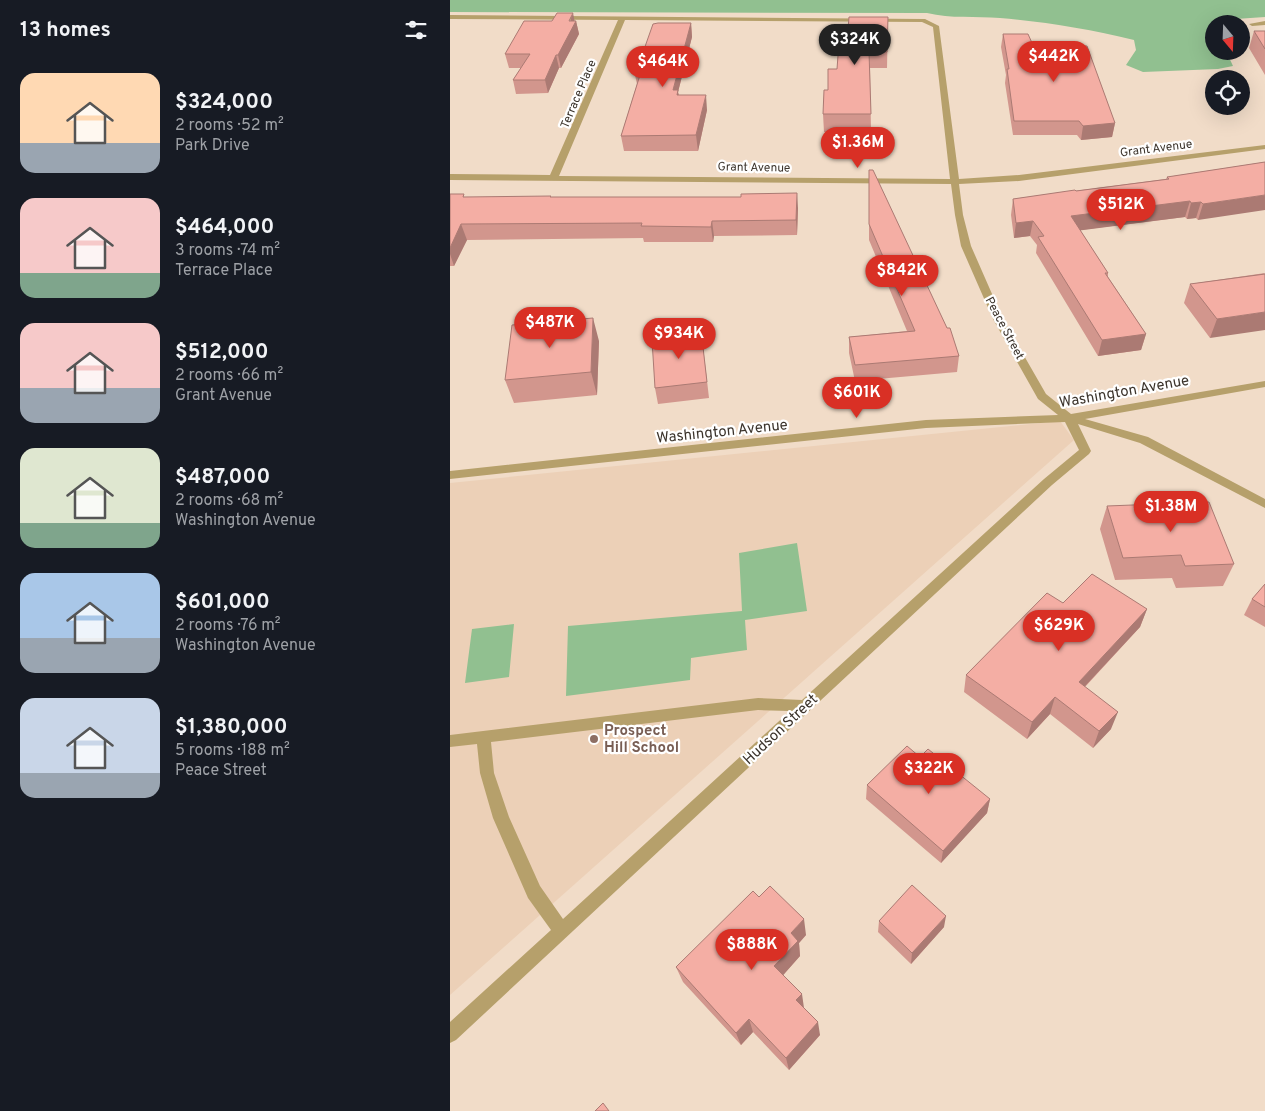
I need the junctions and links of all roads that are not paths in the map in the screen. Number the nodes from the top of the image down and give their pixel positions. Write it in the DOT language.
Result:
graph roads {
  1 [pos="450,17"];
  2 [pos="622,19"];
  3 [pos="1265,23"];
  4 [pos="1252,24"];
  5 [pos="1265,148"];
  6 [pos="450,177"];
  7 [pos="554,177"];
  8 [pos="955,182"];
  9 [pos="1265,384"];
  10 [pos="1069,418"];
  11 [pos="450,475"];
  12 [pos="1265,504"];
  13 [pos="805,706"];
  14 [pos="483,736"];
  15 [pos="450,741"];
  16 [pos="562,931"];
  17 [pos="450,1034"];
  1 -- 2 [label="street"];
  2 -- 7 [label="street, Terrace Place"];
  2 -- 8 [label="street, Peace Street"];
  3 -- 4 [label="street"];
  5 -- 8 [label="street, Grant Avenue"];
  6 -- 7 [label="street, Grant Avenue"];
  7 -- 8 [label="street, Grant Avenue"];
  8 -- 10 [label="street, Peace Street"];
  9 -- 10 [label="street, Washington Avenue"];
  10 -- 11 [label="street, Washington Avenue"];
  10 -- 12 [label="street, Peace Street"];
  10 -- 13 [label="street, Hudson Street"];
  13 -- 14 [label="street"];
  13 -- 16 [label="street, Hudson Street"];
  14 -- 15 [label="street"];
  14 -- 16 [label="street"];
  16 -- 17 [label="street, Hudson Street"];
}
